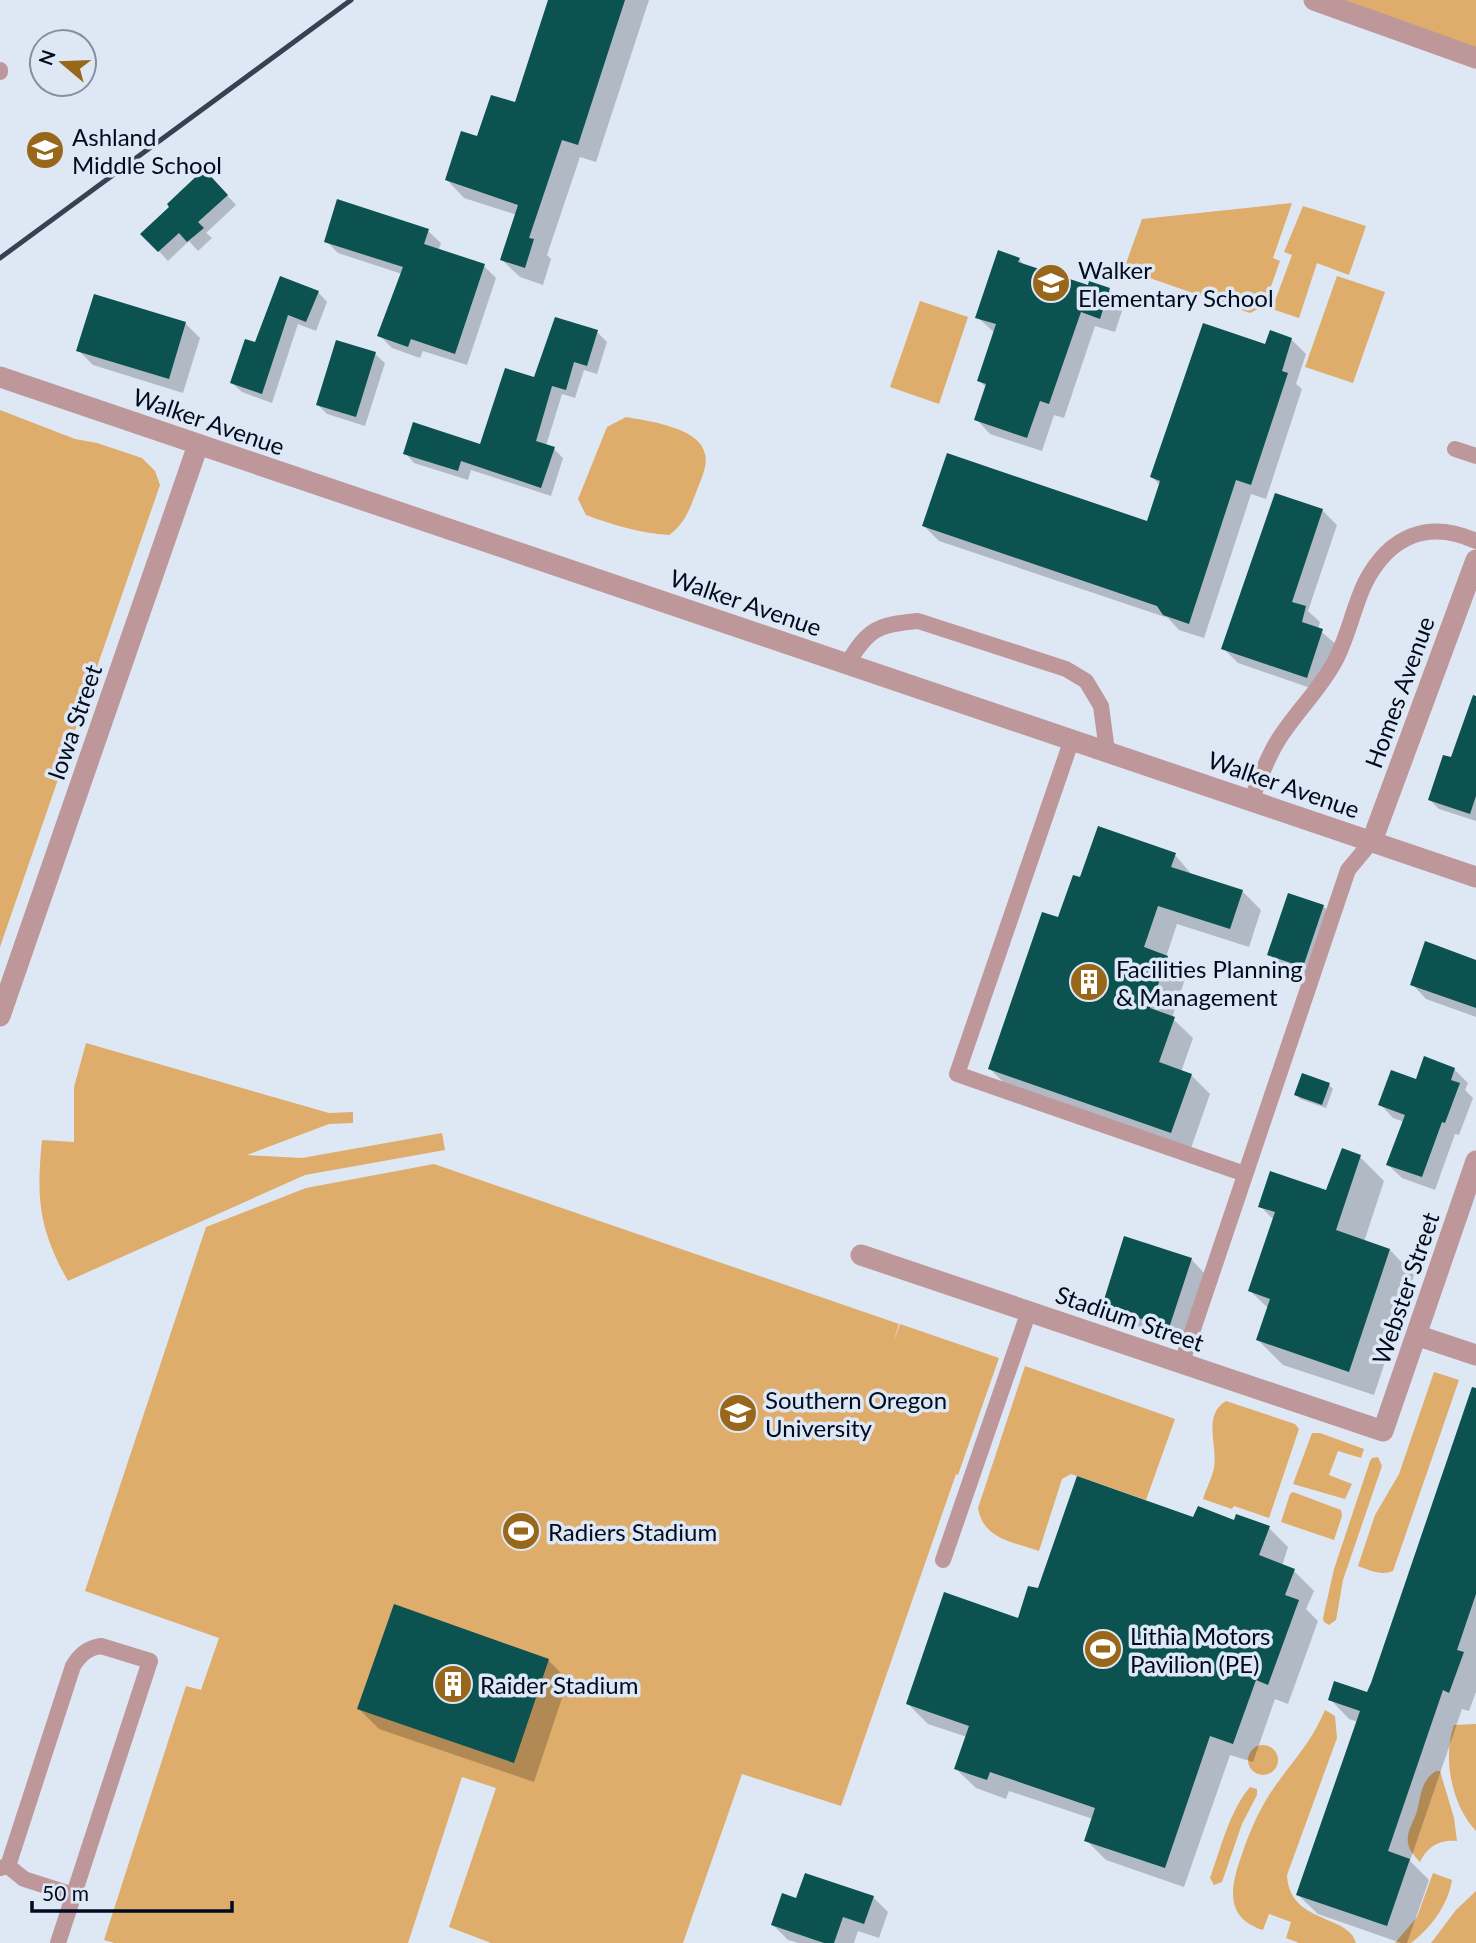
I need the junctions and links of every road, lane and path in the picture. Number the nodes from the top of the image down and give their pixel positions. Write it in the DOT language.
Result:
graph roads {
  1 [pos="1314,0"];
  2 [pos="1476,58"];
  3 [pos="0,377"];
  4 [pos="198,445"];
  5 [pos="1455,449"];
  6 [pos="1476,456"];
  7 [pos="1476,541"];
  8 [pos="1476,560"];
  9 [pos="847,664"];
  10 [pos="1072,739"];
  11 [pos="1107,751"];
  12 [pos="1251,801"];
  13 [pos="1372,841"];
  14 [pos="1476,877"];
  15 [pos="0,1016"];
  16 [pos="1476,1161"];
  17 [pos="1245,1174"];
  18 [pos="861,1255"];
  19 [pos="1029,1311"];
  20 [pos="1416,1335"];
  21 [pos="1476,1355"];
  22 [pos="1182,1362"];
  23 [pos="1383,1431"];
  24 [pos="943,1560"];
  25 [pos="4,1867"];
  26 [pos="74,1895"];
  27 [pos="58,1943"];
  1 -- 2 [label="street"];
  3 -- 4 [label="street, Walker Avenue"];
  4 -- 9 [label="street, Walker Avenue"];
  4 -- 15 [label="street, Iowa Street"];
  5 -- 6 [label="lane"];
  7 -- 12 [label="lane"];
  8 -- 13 [label="street, Homes Avenue"];
  9 -- 10 [label="street, Walker Avenue"];
  9 -- 11 [label="lane"];
  10 -- 11 [label="street, Walker Avenue"];
  10 -- 17 [label="lane"];
  11 -- 12 [label="street, Walker Avenue"];
  12 -- 13 [label="street, Walker Avenue"];
  13 -- 14 [label="street, Walker Avenue"];
  13 -- 17 [label="lane"];
  16 -- 20 [label="street, Webster Street"];
  17 -- 22 [label="lane"];
  18 -- 19 [label="street, Stadium Street"];
  19 -- 22 [label="street, Stadium Street"];
  19 -- 24 [label="lane"];
  20 -- 21 [label="street"];
  20 -- 23 [label="street, Webster Street"];
  22 -- 23 [label="street, Stadium Street"];
  25 -- 26 [label="lane"];
  25 -- 26 [label="lane"];
  26 -- 27 [label="lane"];
}
